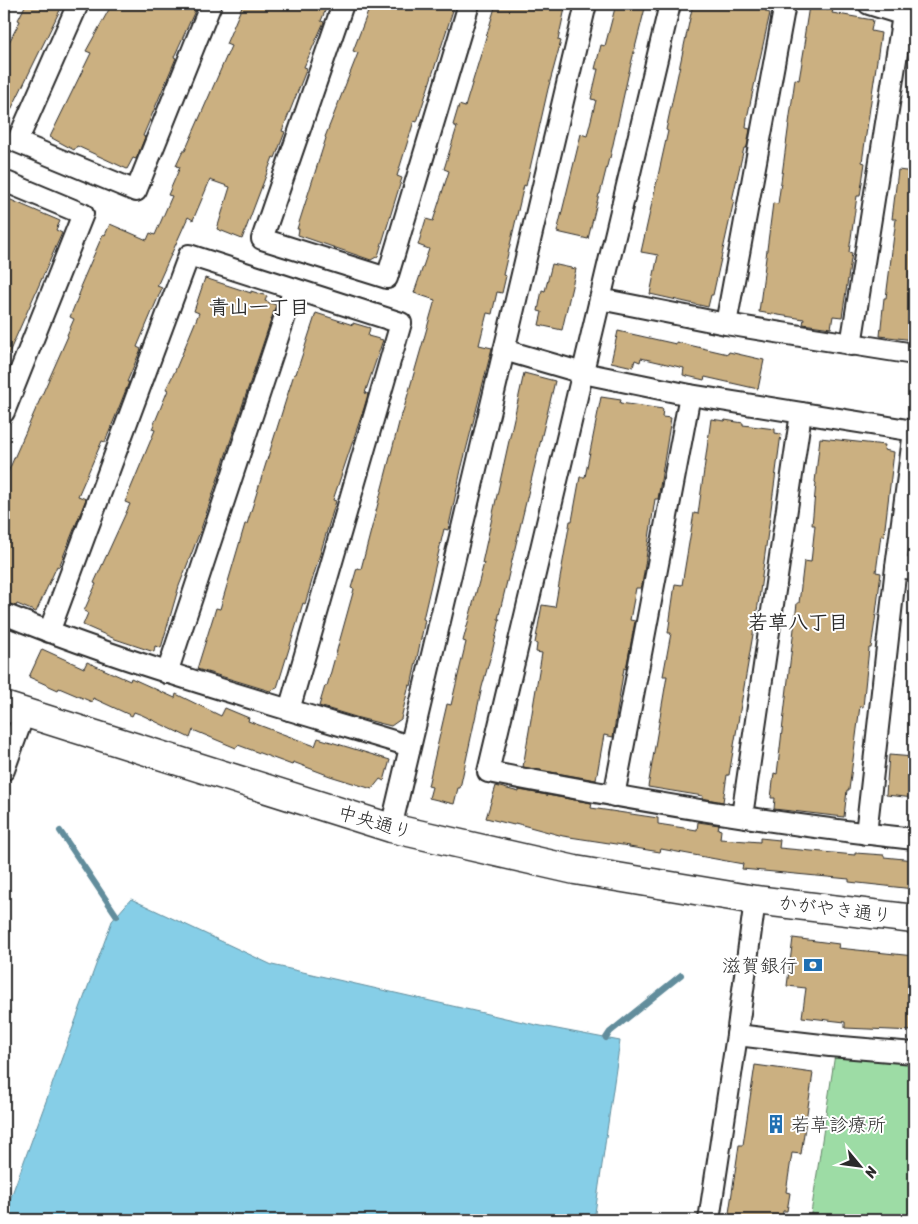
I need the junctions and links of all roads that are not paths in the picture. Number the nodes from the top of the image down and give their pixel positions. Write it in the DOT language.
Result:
graph roads {
  1 [pos="78,4"];
  2 [pos="211,4"];
  3 [pos="343,4"];
  4 [pos="469,4"];
  5 [pos="586,4"];
  6 [pos="670,4"];
  7 [pos="785,4"];
  8 [pos="869,4"];
  9 [pos="908,16"];
  10 [pos="4,181"];
  11 [pos="294,289"];
  12 [pos="600,299"];
  13 [pos="726,324"];
  14 [pos="851,344"];
  15 [pos="504,350"];
  16 [pos="914,354"];
  17 [pos="582,373"];
  18 [pos="690,394"];
  19 [pos="4,412"];
  20 [pos="801,413"];
  21 [pos="905,568"];
  22 [pos="4,614"];
  23 [pos="49,632"];
  24 [pos="167,673"];
  25 [pos="14,710"];
  26 [pos="289,710"];
  27 [pos="410,746"];
  28 [pos="4,770"];
  29 [pos="614,796"];
  30 [pos="742,816"];
  31 [pos="391,828"];
  32 [pos="866,834"];
  33 [pos="914,839"];
  34 [pos="756,900"];
  35 [pos="914,919"];
  36 [pos="737,1035"];
  37 [pos="914,1053"];
  38 [pos="709,1220"];
  1 -- 2 [label="street"];
  3 -- 4 [label="street"];
  5 -- 15 [label="street"];
  6 -- 12 [label="street"];
  7 -- 13 [label="street"];
  8 -- 9 [label="street"];
  9 -- 14 [label="street"];
  10 -- 19 [label="street"];
  11 -- 23 [label="street"];
  11 -- 24 [label="street"];
  11 -- 26 [label="street"];
  12 -- 13 [label="street"];
  12 -- 17 [label="street"];
  13 -- 14 [label="street"];
  14 -- 16 [label="street"];
  15 -- 17 [label="street"];
  15 -- 27 [label="street"];
  17 -- 18 [label="street"];
  17 -- 29 [label="street"];
  18 -- 20 [label="street"];
  18 -- 29 [label="street"];
  20 -- 21 [label="street"];
  20 -- 30 [label="street"];
  21 -- 32 [label="street"];
  22 -- 23 [label="street"];
  23 -- 24 [label="street"];
  24 -- 26 [label="street"];
  25 -- 28 [label="street"];
  25 -- 31 [label="street, 中央通り"];
  26 -- 27 [label="street"];
  27 -- 31 [label="street"];
  29 -- 30 [label="street"];
  30 -- 32 [label="street"];
  31 -- 34 [label="street, 中央通り"];
  32 -- 33 [label="street"];
  34 -- 35 [label="street, かがやき通り"];
  34 -- 36 [label="street"];
  36 -- 37 [label="street"];
  36 -- 38 [label="street"];
}
